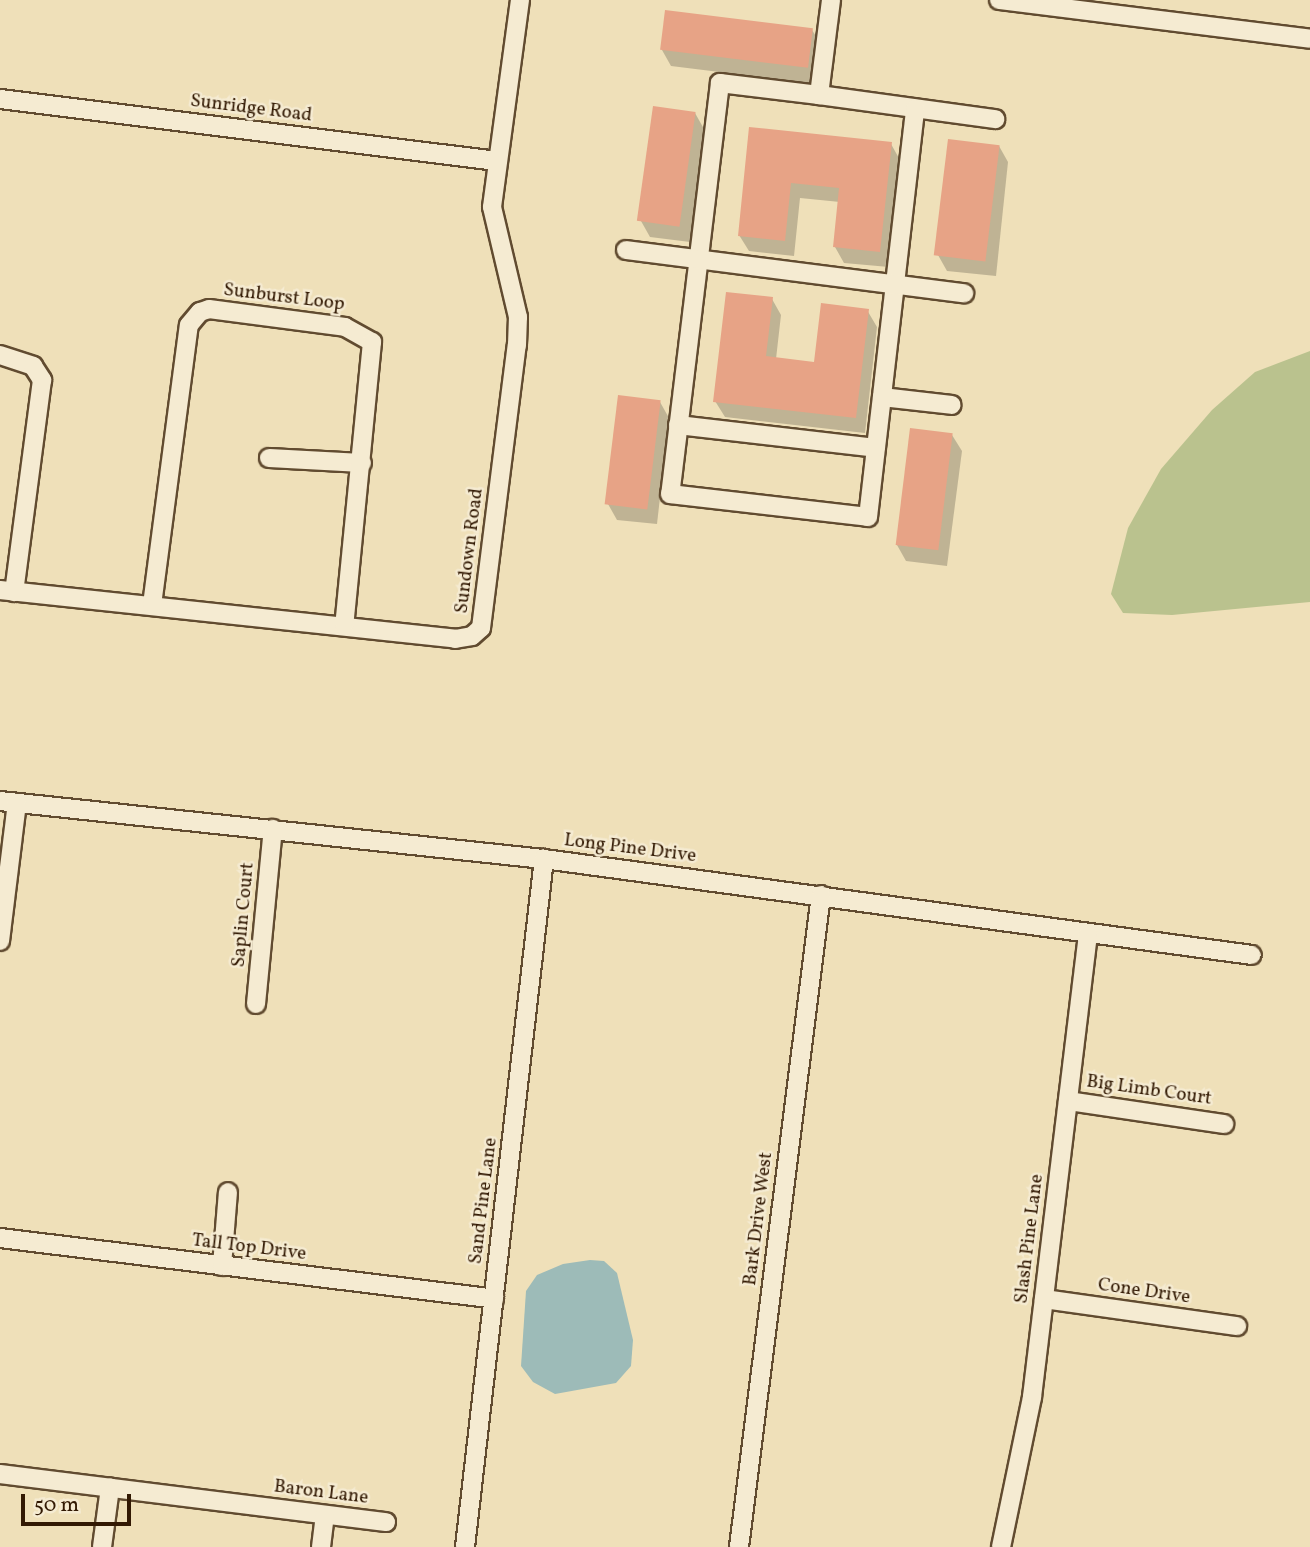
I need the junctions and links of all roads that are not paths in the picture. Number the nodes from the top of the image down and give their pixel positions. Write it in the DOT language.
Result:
graph roads {
  1 [pos="520,0"];
  2 [pos="831,0"];
  3 [pos="999,0"];
  4 [pos="1310,39"];
  5 [pos="819,95"];
  6 [pos="0,99"];
  7 [pos="915,109"];
  8 [pos="995,119"];
  9 [pos="497,161"];
  10 [pos="626,250"];
  11 [pos="698,259"];
  12 [pos="896,283"];
  13 [pos="964,293"];
  14 [pos="0,355"];
  15 [pos="882,397"];
  16 [pos="952,405"];
  17 [pos="678,425"];
  18 [pos="876,448"];
  19 [pos="269,458"];
  20 [pos="362,463"];
  21 [pos="7,591"];
  22 [pos="152,605"];
  23 [pos="344,626"];
  24 [pos="9,802"];
  25 [pos="273,829"];
  26 [pos="544,859"];
  27 [pos="821,895"];
  28 [pos="1088,933"];
  29 [pos="0,941"];
  30 [pos="1252,955"];
  31 [pos="256,1004"];
  32 [pos="1068,1101"];
  33 [pos="1224,1124"];
  34 [pos="228,1192"];
  35 [pos="0,1238"];
  36 [pos="222,1266"];
  37 [pos="494,1299"];
  38 [pos="1044,1299"];
  39 [pos="1237,1326"];
  40 [pos="0,1474"];
  41 [pos="110,1488"];
  42 [pos="325,1515"];
  43 [pos="386,1522"];
  44 [pos="1003,1546"];
  45 [pos="102,1547"];
  46 [pos="321,1547"];
  47 [pos="465,1547"];
  48 [pos="739,1547"];
  1 -- 9 [label="street, Sundown Road"];
  2 -- 5 [label="street"];
  3 -- 4 [label="street"];
  5 -- 7 [label="street"];
  5 -- 11 [label="street"];
  6 -- 9 [label="street, Sunridge Road"];
  7 -- 8 [label="street"];
  7 -- 12 [label="street"];
  9 -- 23 [label="street, Sundown Road"];
  10 -- 11 [label="street"];
  11 -- 12 [label="street"];
  11 -- 17 [label="street"];
  12 -- 13 [label="street"];
  12 -- 15 [label="street"];
  14 -- 21 [label="street"];
  15 -- 16 [label="street"];
  15 -- 18 [label="street"];
  17 -- 18 [label="street"];
  17 -- 18 [label="street"];
  19 -- 20 [label="street"];
  20 -- 22 [label="street, Sunburst Loop"];
  20 -- 23 [label="street, Sunburst Loop"];
  21 -- 22 [label="street, Sundown Road"];
  22 -- 23 [label="street, Sundown Road"];
  24 -- 25 [label="street, Long Pine Drive"];
  24 -- 29 [label="street"];
  25 -- 26 [label="street, Long Pine Drive"];
  25 -- 31 [label="street, Saplin Court"];
  26 -- 27 [label="street, Long Pine Drive"];
  26 -- 37 [label="street, Sand Pine Lane"];
  27 -- 28 [label="street, Long Pine Drive"];
  27 -- 48 [label="street, Bark Drive West"];
  28 -- 30 [label="street, Long Pine Drive"];
  28 -- 32 [label="street, Slash Pine Lane"];
  32 -- 33 [label="street, Big Limb Court"];
  32 -- 38 [label="street, Slash Pine Lane"];
  34 -- 36 [label="street"];
  35 -- 36 [label="street, Tall Top Drive"];
  36 -- 37 [label="street, Tall Top Drive"];
  37 -- 47 [label="street, Sand Pine Lane"];
  38 -- 39 [label="street, Cone Drive"];
  38 -- 44 [label="street, Slash Pine Lane"];
  40 -- 41 [label="street, Baron Lane"];
  41 -- 42 [label="street, Baron Lane"];
  41 -- 45 [label="street"];
  42 -- 43 [label="street, Baron Lane"];
  42 -- 46 [label="street"];
}
